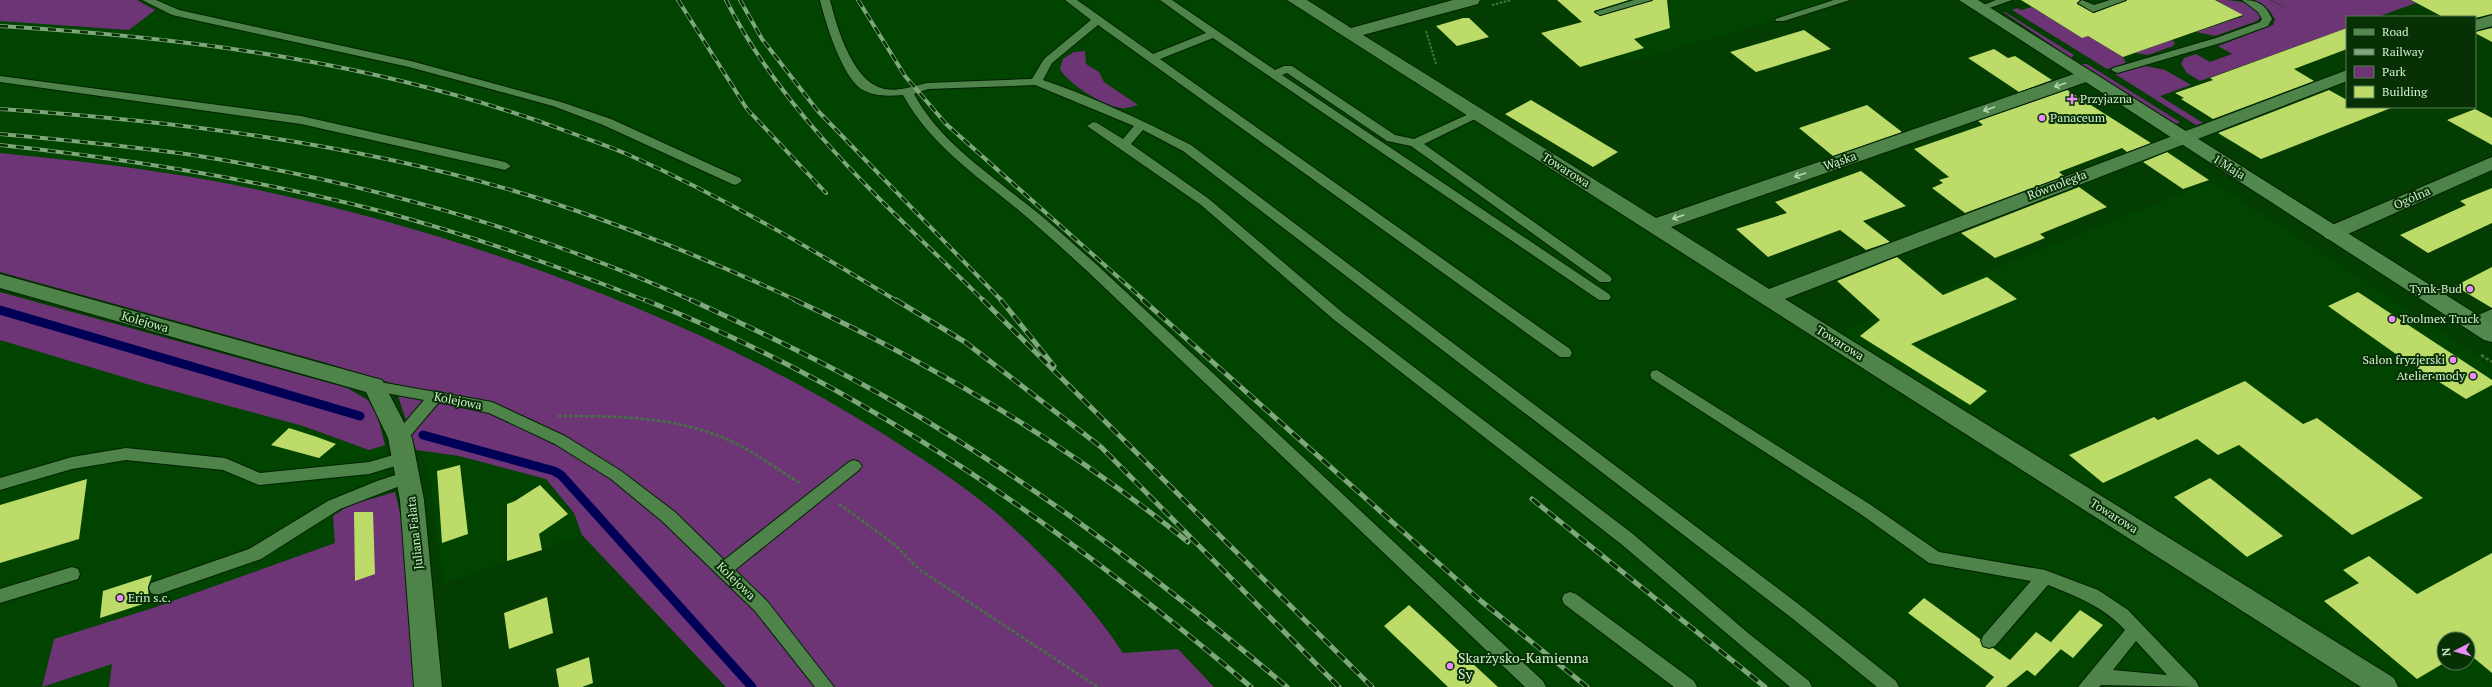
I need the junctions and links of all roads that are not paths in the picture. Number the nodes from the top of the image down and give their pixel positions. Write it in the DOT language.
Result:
graph roads {
  1 [pos="147,0"];
  2 [pos="825,0"];
  3 [pos="1070,0"];
  4 [pos="1165,0"];
  5 [pos="1295,0"];
  6 [pos="1472,0"];
  7 [pos="1647,0"];
  8 [pos="1845,0"];
  9 [pos="2007,0"];
  10 [pos="2121,0"];
  11 [pos="2247,0"];
  12 [pos="2083,3"];
  13 [pos="1974,4"];
  14 [pos="1600,12"];
  15 [pos="1780,19"];
  16 [pos="1098,20"];
  17 [pos="2492,20"];
  18 [pos="2476,26"];
  19 [pos="1214,34"];
  20 [pos="1349,34"];
  21 [pos="1152,58"];
  22 [pos="2117,70"];
  23 [pos="1274,75"];
  24 [pos="2346,75"];
  25 [pos="2086,76"];
  26 [pos="0,79"];
  27 [pos="1036,82"];
  28 [pos="907,91"];
  29 [pos="1476,114"];
  30 [pos="1141,125"];
  31 [pos="1093,126"];
  32 [pos="2182,137"];
  33 [pos="1415,143"];
  34 [pos="1124,145"];
  35 [pos="2492,163"];
  36 [pos="505,166"];
  37 [pos="736,181"];
  38 [pos="1654,226"];
  39 [pos="2332,233"];
  40 [pos="1606,279"];
  41 [pos="0,281"];
  42 [pos="1604,297"];
  43 [pos="1768,298"];
  44 [pos="2487,325"];
  45 [pos="1565,353"];
  46 [pos="1657,375"];
  47 [pos="374,386"];
  48 [pos="436,396"];
  49 [pos="404,458"];
  50 [pos="854,466"];
  51 [pos="0,484"];
  52 [pos="724,569"];
  53 [pos="72,574"];
  54 [pos="2045,577"];
  55 [pos="157,588"];
  56 [pos="0,596"];
  57 [pos="1570,599"];
  58 [pos="2135,630"];
  59 [pos="1989,641"];
  60 [pos="2092,682"];
  61 [pos="2188,686"];
  62 [pos="428,687"];
  63 [pos="825,687"];
  64 [pos="1537,687"];
  65 [pos="1688,687"];
  66 [pos="1804,687"];
  67 [pos="1890,687"];
  68 [pos="2384,687"];
  1 -- 37 [label="lane"];
  2 -- 28 [label="lane"];
  3 -- 16 [label="lane"];
  4 -- 19 [label="lane"];
  5 -- 20 [label="street, Towarowa"];
  6 -- 20 [label="street"];
  7 -- 14 [label="lane"];
  8 -- 15 [label="lane"];
  9 -- 13 [label="lane"];
  10 -- 12 [label="lane"];
  11 -- 22 [label="lane"];
  13 -- 25 [label="street, 1 Maja"];
  16 -- 21 [label="lane"];
  16 -- 27 [label="lane"];
  17 -- 18 [label="street"];
  19 -- 21 [label="lane"];
  19 -- 23 [label="lane"];
  20 -- 29 [label="street, Towarowa"];
  21 -- 45 [label="lane"];
  23 -- 33 [label="lane"];
  23 -- 42 [label="lane"];
  24 -- 32 [label="street, Równoległa"];
  25 -- 32 [label="street, 1 Maja"];
  25 -- 38 [label="street, Wąska, one-way"];
  26 -- 36 [label="lane"];
  27 -- 28 [label="lane"];
  27 -- 30 [label="lane"];
  28 -- 64 [label="lane"];
  29 -- 33 [label="lane"];
  29 -- 38 [label="street, Towarowa"];
  30 -- 34 [label="lane"];
  30 -- 67 [label="lane"];
  31 -- 34 [label="lane"];
  32 -- 39 [label="street, 1 Maja"];
  32 -- 43 [label="street, Równoległa"];
  33 -- 40 [label="lane"];
  34 -- 66 [label="lane"];
  35 -- 39 [label="street, Ogólna"];
  38 -- 43 [label="street, Towarowa"];
  39 -- 44 [label="street, 1 Maja"];
  41 -- 47 [label="street, Kolejowa"];
  43 -- 68 [label="street, Towarowa"];
  46 -- 54 [label="lane"];
  47 -- 48 [label="lane, Kolejowa"];
  47 -- 49 [label="street, Juliana Fałata"];
  48 -- 49 [label="lane"];
  48 -- 52 [label="lane, Kolejowa"];
  49 -- 51 [label="lane"];
  49 -- 55 [label="lane"];
  49 -- 62 [label="street, Juliana Fałata"];
  50 -- 52 [label="lane"];
  52 -- 63 [label="lane, Kolejowa"];
  53 -- 56 [label="lane"];
  54 -- 58 [label="lane"];
  54 -- 59 [label="lane"];
  57 -- 65 [label="lane"];
  58 -- 60 [label="lane"];
  58 -- 61 [label="lane"];
  60 -- 61 [label="lane"];
}
